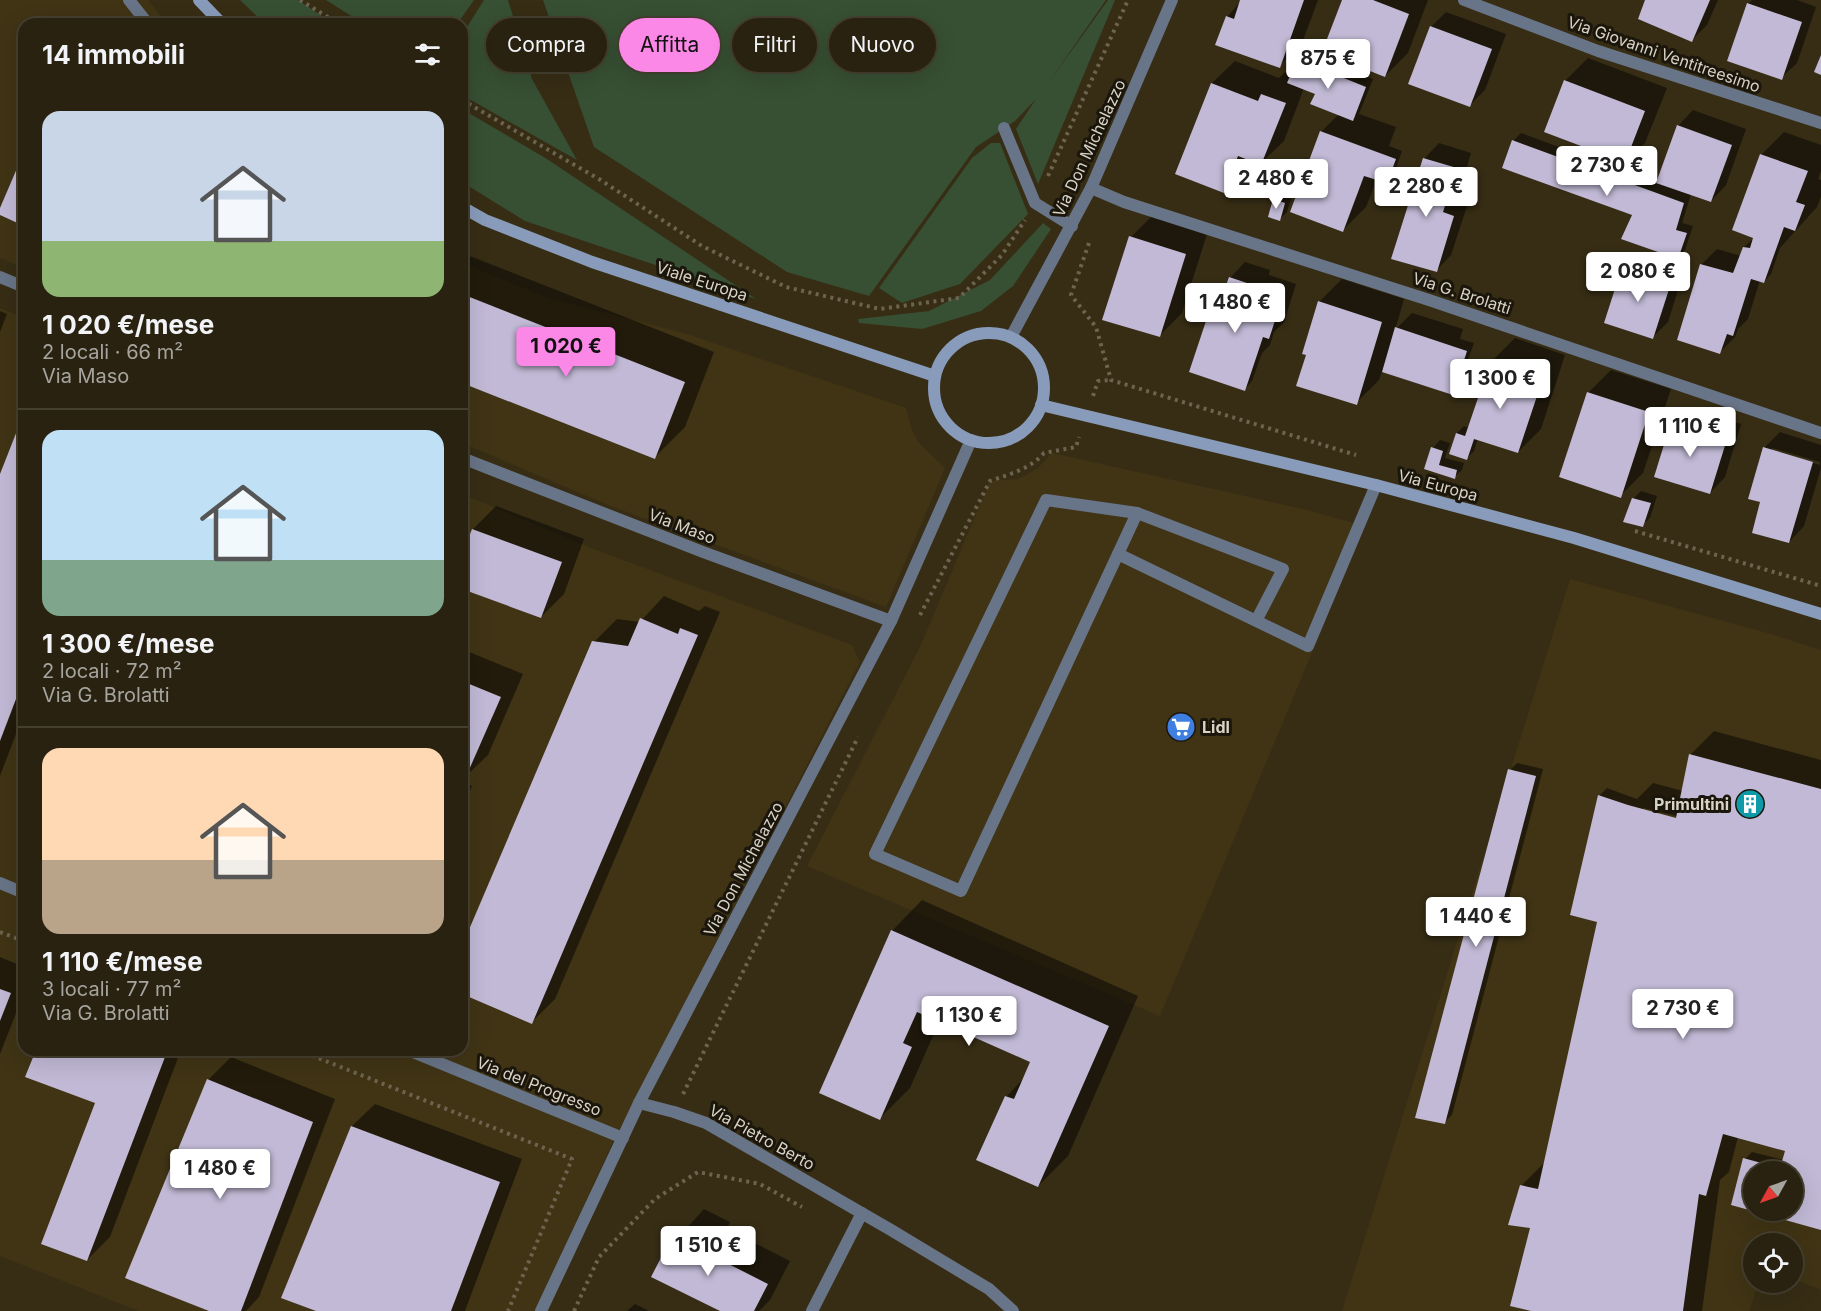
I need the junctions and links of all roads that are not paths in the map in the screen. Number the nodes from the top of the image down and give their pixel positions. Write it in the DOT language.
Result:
graph roads {
  1 [pos="129,0"];
  2 [pos="200,0"];
  3 [pos="1172,0"];
  4 [pos="1464,0"];
  5 [pos="143,18"];
  6 [pos="216,18"];
  7 [pos="1821,123"];
  8 [pos="1004,128"];
  9 [pos="1091,188"];
  10 [pos="468,210"];
  11 [pos="1072,226"];
  12 [pos="0,278"];
  13 [pos="18,285"];
  14 [pos="1011,337"];
  15 [pos="934,376"];
  16 [pos="1041,405"];
  17 [pos="1821,433"];
  18 [pos="971,440"];
  19 [pos="468,460"];
  20 [pos="1376,485"];
  21 [pos="1137,513"];
  22 [pos="1118,554"];
  23 [pos="1821,614"];
  24 [pos="891,621"];
  25 [pos="1256,621"];
  26 [pos="0,883"];
  27 [pos="18,890"];
  28 [pos="423,1056"];
  29 [pos="639,1103"];
  30 [pos="623,1138"];
  31 [pos="862,1214"];
  32 [pos="541,1311"];
  33 [pos="812,1311"];
  34 [pos="1012,1311"];
  1 -- 5 [label="street"];
  2 -- 6 [label="main road"];
  3 -- 9 [label="street, Via Don Michelazzo"];
  4 -- 7 [label="street, Via Giovanni Ventitreesimo"];
  8 -- 11 [label="street"];
  9 -- 11 [label="street, Via Don Michelazzo"];
  9 -- 17 [label="street, Via G. Brolatti"];
  10 -- 15 [label="main road, Viale Europa"];
  11 -- 14 [label="street, Via Don Michelazzo"];
  12 -- 13 [label="street"];
  14 -- 15 [label="main road"];
  14 -- 16 [label="main road"];
  15 -- 18 [label="main road"];
  16 -- 18 [label="main road"];
  16 -- 20 [label="main road, Via Europa"];
  18 -- 24 [label="street, Via Don Michelazzo"];
  19 -- 24 [label="street, Via Maso"];
  20 -- 23 [label="main road, Via Europa"];
  20 -- 25 [label="street"];
  21 -- 22 [label="street"];
  21 -- 22 [label="street"];
  21 -- 25 [label="street"];
  22 -- 25 [label="street"];
  24 -- 29 [label="street, Via Don Michelazzo"];
  26 -- 27 [label="street"];
  28 -- 30 [label="street, Via del Progresso"];
  29 -- 30 [label="street, Via Don Michelazzo"];
  29 -- 31 [label="street, Via Pietro Berto"];
  30 -- 32 [label="street, Via Don Michelazzo"];
  31 -- 33 [label="street"];
  31 -- 34 [label="street, Via Pietro Berto"];
}
